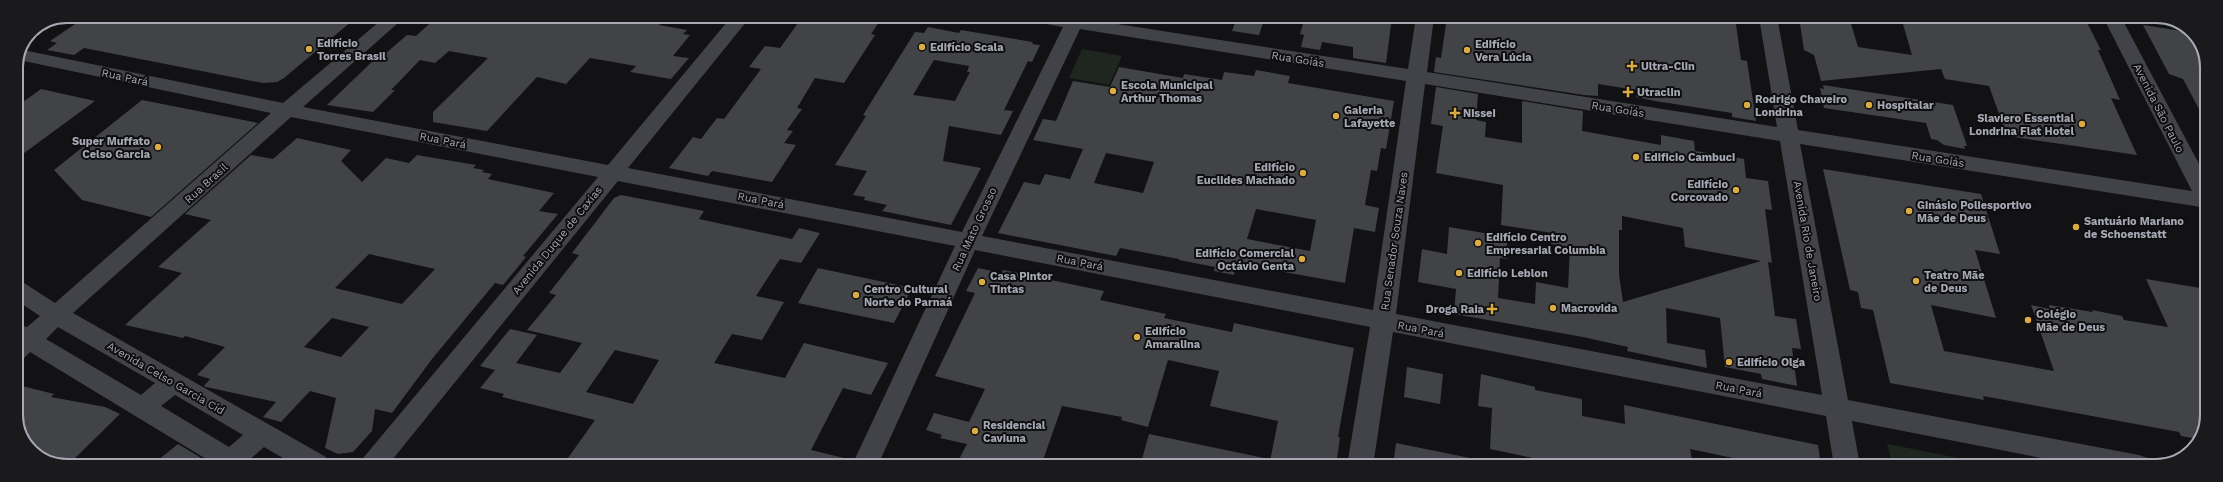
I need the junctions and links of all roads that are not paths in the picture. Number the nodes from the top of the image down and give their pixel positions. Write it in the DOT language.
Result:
graph roads {
  1 [pos="389,23"];
  2 [pos="736,23"];
  3 [pos="1075,23"];
  4 [pos="1094,23"];
  5 [pos="1424,23"];
  6 [pos="1769,23"];
  7 [pos="2115,23"];
  8 [pos="25,56"];
  9 [pos="1417,78"];
  10 [pos="287,110"];
  11 [pos="1790,136"];
  12 [pos="613,172"];
  13 [pos="2200,187"];
  14 [pos="2200,199"];
  15 [pos="969,240"];
  16 [pos="23,293"];
  17 [pos="57,315"];
  18 [pos="1383,321"];
  19 [pos="23,340"];
  20 [pos="23,344"];
  21 [pos="173,382"];
  22 [pos="142,408"];
  23 [pos="1837,408"];
  24 [pos="262,434"];
  25 [pos="227,459"];
  26 [pos="238,459"];
  27 [pos="306,459"];
  28 [pos="378,459"];
  29 [pos="868,459"];
  30 [pos="1361,459"];
  31 [pos="1846,459"];
  32 [pos="2103,459"];
  1 -- 10 [label="street, Rua Brasil"];
  2 -- 12 [label="street, Avenida Duque de Caxias"];
  3 -- 15 [label="street, Rua Mato Grosso"];
  4 -- 9 [label="street, Rua Goiás"];
  5 -- 9 [label="street, Rua Senador Souza Naves"];
  6 -- 11 [label="street, Avenida Rio de Janeiro"];
  7 -- 13 [label="street, Avenida São Paulo"];
  8 -- 10 [label="street, Rua Pará"];
  9 -- 11 [label="street, Rua Goiás"];
  9 -- 18 [label="street, Rua Senador Souza Naves"];
  10 -- 12 [label="street, Rua Pará"];
  10 -- 17 [label="street, Rua Brasil"];
  11 -- 14 [label="street, Rua Goiás"];
  11 -- 23 [label="street, Avenida Rio de Janeiro"];
  12 -- 15 [label="street, Rua Pará"];
  12 -- 28 [label="street, Avenida Duque de Caxias"];
  15 -- 18 [label="street, Rua Pará"];
  15 -- 29 [label="street, Rua Mato Grosso"];
  16 -- 17 [label="street, Avenida Celso Garcia Cid"];
  17 -- 19 [label="street, Rua Brasil"];
  17 -- 21 [label="street, Avenida Celso Garcia Cid"];
  18 -- 23 [label="street, Rua Pará"];
  18 -- 30 [label="street, Rua Senador Souza Naves"];
  20 -- 22 [label="street"];
  21 -- 22 [label="street"];
  21 -- 24 [label="street, Avenida Celso Garcia Cid"];
  22 -- 25 [label="street"];
  23 -- 31 [label="street, Avenida Rio de Janeiro"];
  23 -- 32 [label="street, Rua Pará"];
  24 -- 26 [label="street"];
  24 -- 27 [label="street, Avenida Celso Garcia Cid"];
}
